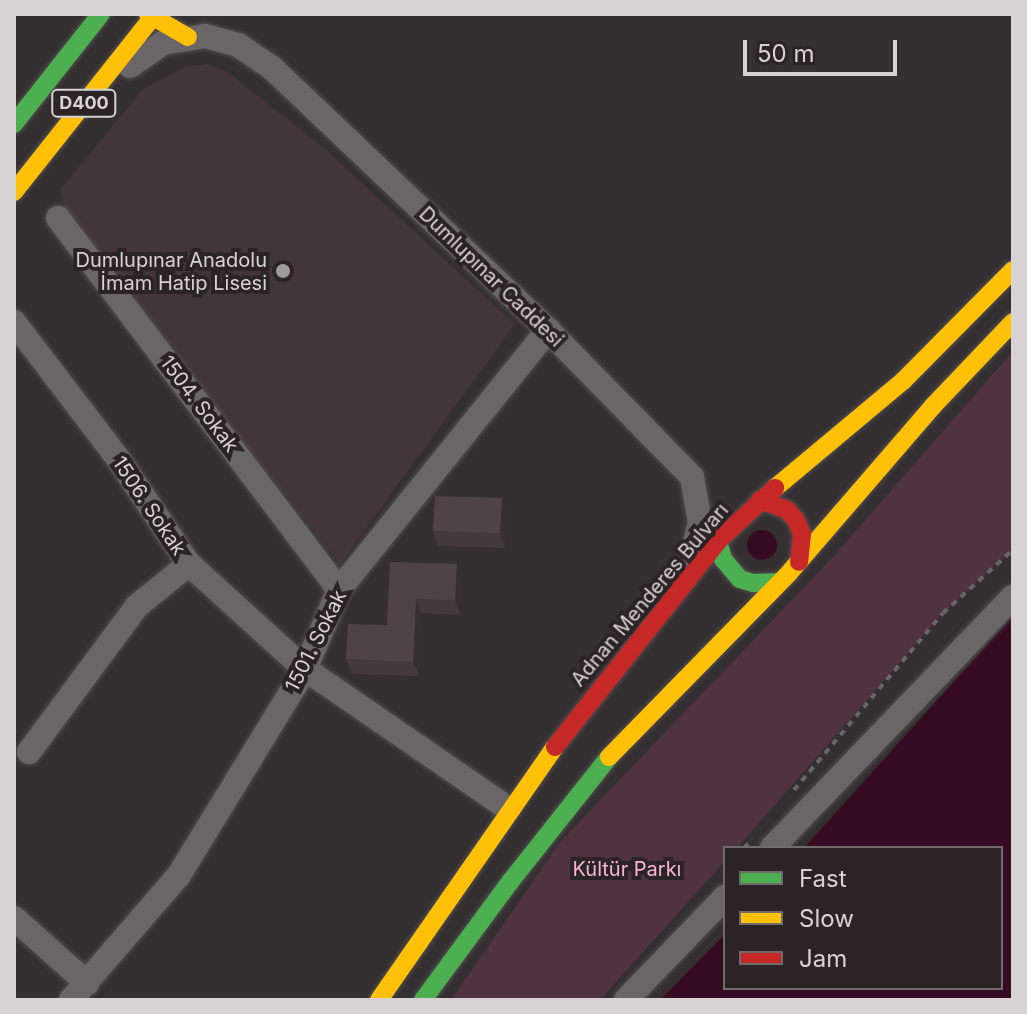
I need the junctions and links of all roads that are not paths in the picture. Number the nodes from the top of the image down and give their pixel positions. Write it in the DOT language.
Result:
graph roads {
  1 [pos="72,14"];
  2 [pos="101,14"];
  3 [pos="152,15"];
  4 [pos="188,37"];
  5 [pos="71,51"];
  6 [pos="93,93"];
  7 [pos="14,124"];
  8 [pos="14,192"];
  9 [pos="58,218"];
  10 [pos="1013,270"];
  11 [pos="14,322"];
  12 [pos="1013,322"];
  13 [pos="548,330"];
  14 [pos="760,500"];
  15 [pos="718,541"];
  16 [pos="799,562"];
  17 [pos="189,564"];
  18 [pos="779,582"];
  19 [pos="684,585"];
  20 [pos="339,590"];
  21 [pos="1013,597"];
  22 [pos="305,669"];
  23 [pos="29,752"];
  24 [pos="509,809"];
  25 [pos="764,841"];
  26 [pos="723,899"];
  27 [pos="14,918"];
  28 [pos="79,992"];
  29 [pos="379,1000"];
  30 [pos="423,1000"];
  31 [pos="626,1000"];
  1 -- 5 [label="main road"];
  2 -- 5 [label="main road, D400"];
  3 -- 4 [label="main road, Dumlupınar Caddesi"];
  3 -- 6 [label="main road, D400"];
  4 -- 6 [label="street, Dumlupınar Caddesi"];
  4 -- 13 [label="street, Dumlupınar Caddesi"];
  5 -- 7 [label="main road, D400"];
  6 -- 8 [label="main road, D400"];
  9 -- 20 [label="street, 1504. Sokak"];
  10 -- 14 [label="main road, Adnan Menderes Bulvarı"];
  11 -- 17 [label="street, 1506. Sokak"];
  12 -- 16 [label="main road"];
  13 -- 19 [label="street, Dumlupınar Caddesi"];
  13 -- 20 [label="street, 1501. Sokak"];
  14 -- 15 [label="main road, Adnan Menderes Bulvarı"];
  14 -- 16 [label="main road"];
  15 -- 18 [label="main road"];
  15 -- 19 [label="main road, Adnan Menderes Bulvarı"];
  16 -- 18 [label="main road"];
  17 -- 22 [label="street, 1506. Sokak"];
  17 -- 23 [label="street"];
  18 -- 30 [label="main road"];
  19 -- 24 [label="main road, Adnan Menderes Bulvarı"];
  20 -- 22 [label="street, 1501. Sokak"];
  21 -- 25 [label="street"];
  22 -- 24 [label="street, 1506. Sokak"];
  22 -- 28 [label="street, 1501. Sokak"];
  24 -- 29 [label="main road, Adnan Menderes Bulvarı"];
  26 -- 31 [label="street"];
  27 -- 28 [label="street"];
}
